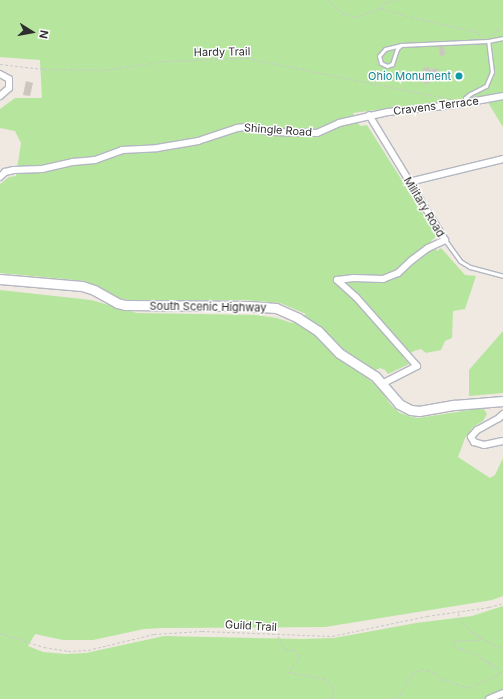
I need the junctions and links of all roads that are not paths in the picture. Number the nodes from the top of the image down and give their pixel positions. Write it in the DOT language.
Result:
graph roads {
  1 [pos="503,38"];
  2 [pos="488,40"];
  3 [pos="401,45"];
  4 [pos="0,74"];
  5 [pos="0,96"];
  6 [pos="503,96"];
  7 [pos="465,102"];
  8 [pos="369,116"];
  9 [pos="503,159"];
  10 [pos="0,177"];
  11 [pos="409,182"];
  12 [pos="445,240"];
  13 [pos="503,276"];
  14 [pos="0,279"];
  15 [pos="383,383"];
  16 [pos="503,401"];
  17 [pos="503,414"];
  18 [pos="503,441"];
  19 [pos="503,693"];
  20 [pos="490,699"];
  1 -- 2 [label="lane"];
  2 -- 3 [label="lane"];
  2 -- 7 [label="lane"];
  3 -- 3 [label="lane"];
  4 -- 5 [label="street"];
  6 -- 7 [label="street, Cravens Terrace"];
  7 -- 8 [label="street, Cravens Terrace"];
  8 -- 10 [label="street, Shingle Road"];
  8 -- 11 [label="street, Military Road"];
  9 -- 11 [label="street"];
  11 -- 12 [label="street, Military Road"];
  12 -- 13 [label="lane"];
  12 -- 15 [label="street, Military Road"];
  14 -- 15 [label="main road, South Scenic Highway"];
  15 -- 16 [label="main road, South Scenic Highway"];
  17 -- 18 [label="street"];
  19 -- 20 [label="street"];
}
